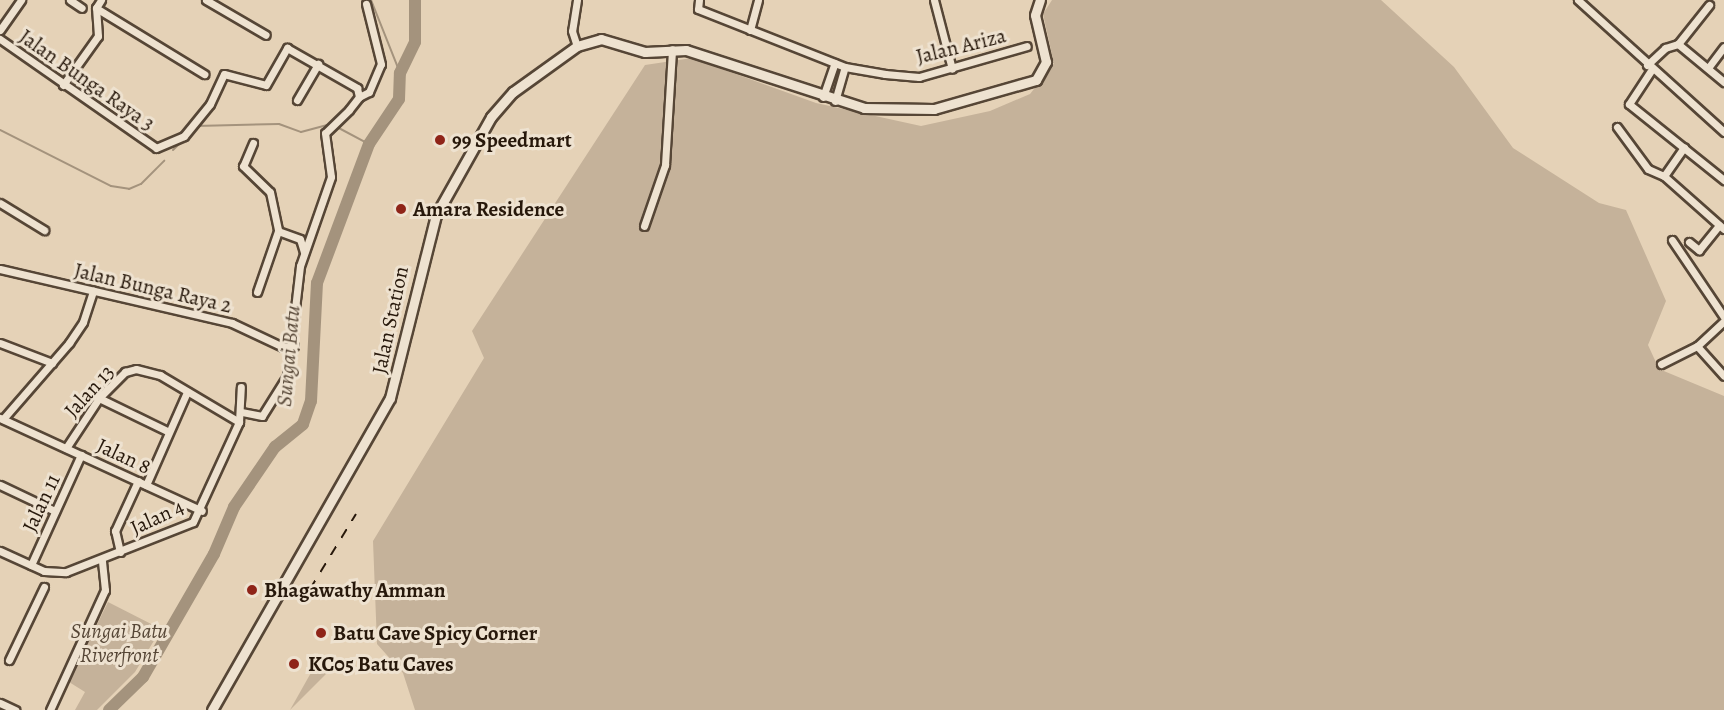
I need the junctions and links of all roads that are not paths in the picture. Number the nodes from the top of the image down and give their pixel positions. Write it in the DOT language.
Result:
graph roads {
  1 [pos="21,0"];
  2 [pos="70,0"];
  3 [pos="101,0"];
  4 [pos="206,0"];
  5 [pos="577,0"];
  6 [pos="699,0"];
  7 [pos="758,0"];
  8 [pos="934,0"];
  9 [pos="1040,0"];
  10 [pos="1578,0"];
  11 [pos="366,4"];
  12 [pos="1709,4"];
  13 [pos="82,8"];
  14 [pos="96,8"];
  15 [pos="0,30"];
  16 [pos="750,30"];
  17 [pos="266,35"];
  18 [pos="0,39"];
  19 [pos="1678,44"];
  20 [pos="577,46"];
  21 [pos="1027,46"];
  22 [pos="1724,47"];
  23 [pos="672,49"];
  24 [pos="835,63"];
  25 [pos="318,64"];
  26 [pos="845,67"];
  27 [pos="1650,67"];
  28 [pos="1707,68"];
  29 [pos="952,69"];
  30 [pos="204,74"];
  31 [pos="1724,82"];
  32 [pos="63,85"];
  33 [pos="359,97"];
  34 [pos="823,97"];
  35 [pos="297,100"];
  36 [pos="835,101"];
  37 [pos="1617,127"];
  38 [pos="1724,132"];
  39 [pos="253,143"];
  40 [pos="1684,147"];
  41 [pos="1664,176"];
  42 [pos="1724,180"];
  43 [pos="0,203"];
  44 [pos="644,226"];
  45 [pos="1722,227"];
  46 [pos="44,230"];
  47 [pos="278,231"];
  48 [pos="1672,240"];
  49 [pos="1689,242"];
  50 [pos="304,252"];
  51 [pos="0,269"];
  52 [pos="93,291"];
  53 [pos="257,292"];
  54 [pos="1724,319"];
  55 [pos="0,343"];
  56 [pos="294,346"];
  57 [pos="1697,346"];
  58 [pos="52,363"];
  59 [pos="1661,364"];
  60 [pos="1724,376"];
  61 [pos="241,387"];
  62 [pos="187,392"];
  63 [pos="99,398"];
  64 [pos="242,412"];
  65 [pos="1,418"];
  66 [pos="239,422"];
  67 [pos="167,431"];
  68 [pos="66,448"];
  69 [pos="81,455"];
  70 [pos="138,481"];
  71 [pos="0,485"];
  72 [pos="146,485"];
  73 [pos="55,511"];
  74 [pos="202,511"];
  75 [pos="0,551"];
  76 [pos="120,552"];
  77 [pos="102,560"];
  78 [pos="31,565"];
  79 [pos="44,587"];
  80 [pos="9,660"];
  81 [pos="0,703"];
  82 [pos="15,710"];
  83 [pos="50,710"];
  84 [pos="212,710"];
  1 -- 15 [label="street"];
  2 -- 13 [label="street"];
  3 -- 14 [label="street"];
  4 -- 17 [label="street"];
  5 -- 20 [label="street"];
  6 -- 16 [label="street, Jalan Ariza"];
  7 -- 16 [label="street"];
  8 -- 29 [label="street"];
  9 -- 36 [label="street, Jalan Station"];
  10 -- 27 [label="street"];
  11 -- 33 [label="street"];
  12 -- 19 [label="street"];
  14 -- 30 [label="street"];
  14 -- 32 [label="street"];
  16 -- 24 [label="street, Jalan Ariza"];
  18 -- 32 [label="street, Jalan Bunga Raya 3"];
  19 -- 27 [label="street"];
  19 -- 28 [label="street"];
  20 -- 23 [label="street, Jalan Station"];
  20 -- 84 [label="street, Jalan Station"];
  21 -- 29 [label="street, Jalan Ariza"];
  22 -- 28 [label="street"];
  23 -- 34 [label="street, Jalan Station"];
  23 -- 44 [label="street"];
  24 -- 26 [label="street, Jalan Ariza"];
  24 -- 34 [label="street"];
  25 -- 32 [label="street, Jalan Bunga Raya 3"];
  25 -- 33 [label="street"];
  25 -- 35 [label="street"];
  26 -- 29 [label="street, Jalan Ariza"];
  26 -- 36 [label="street"];
  27 -- 38 [label="street"];
  27 -- 40 [label="street"];
  28 -- 31 [label="street"];
  33 -- 50 [label="street"];
  34 -- 36 [label="street, Jalan Station"];
  37 -- 41 [label="street"];
  39 -- 47 [label="street"];
  40 -- 41 [label="street"];
  40 -- 42 [label="street"];
  41 -- 45 [label="street"];
  43 -- 46 [label="street"];
  45 -- 49 [label="street"];
  47 -- 50 [label="street"];
  47 -- 53 [label="street"];
  48 -- 54 [label="street"];
  50 -- 56 [label="street"];
  51 -- 52 [label="street, Jalan Bunga Raya 2"];
  52 -- 56 [label="street, Jalan Bunga Raya 2"];
  52 -- 58 [label="street"];
  54 -- 57 [label="street"];
  55 -- 58 [label="street"];
  56 -- 64 [label="street"];
  57 -- 59 [label="street"];
  57 -- 60 [label="street"];
  58 -- 65 [label="street"];
  61 -- 64 [label="street, Jalan 4"];
  62 -- 63 [label="street, Jalan 13"];
  62 -- 66 [label="street, Jalan 13"];
  62 -- 67 [label="street"];
  63 -- 67 [label="street"];
  63 -- 68 [label="street, Jalan 13"];
  64 -- 66 [label="street, Jalan 4"];
  65 -- 68 [label="street, Jalan 8"];
  66 -- 74 [label="street, Jalan 4"];
  67 -- 72 [label="street"];
  68 -- 69 [label="street, Jalan 8"];
  69 -- 70 [label="street, Jalan 8"];
  69 -- 73 [label="street, Jalan 11"];
  70 -- 72 [label="street, Jalan 8"];
  70 -- 76 [label="street"];
  71 -- 73 [label="street"];
  72 -- 74 [label="street, Jalan 8"];
  73 -- 78 [label="street, Jalan 11"];
  74 -- 76 [label="street, Jalan 4"];
  75 -- 78 [label="street, Jalan 4"];
  76 -- 77 [label="street, Jalan 4"];
  77 -- 78 [label="street, Jalan 4"];
  77 -- 83 [label="street"];
  79 -- 80 [label="street"];
  81 -- 82 [label="street"];
}
